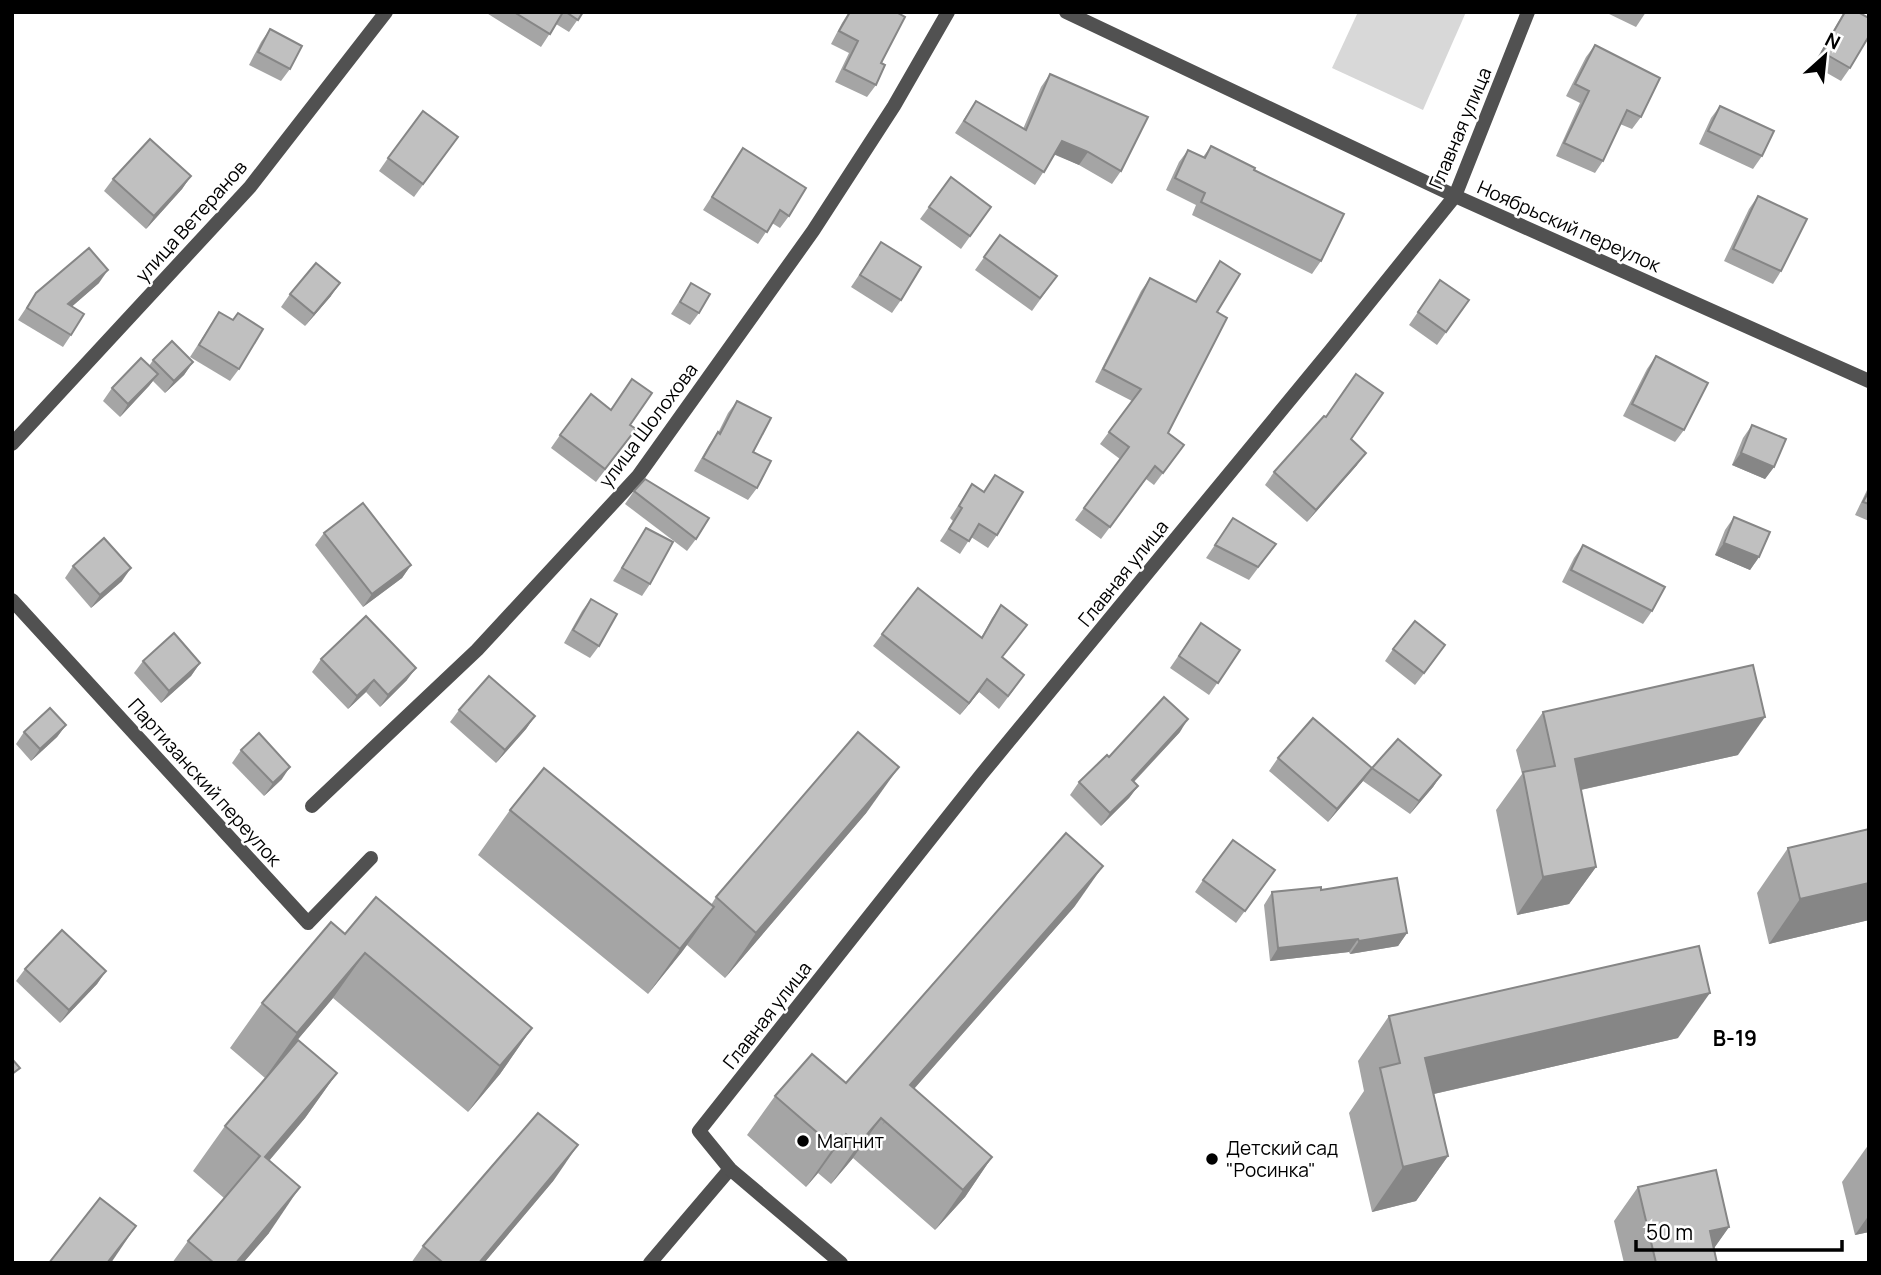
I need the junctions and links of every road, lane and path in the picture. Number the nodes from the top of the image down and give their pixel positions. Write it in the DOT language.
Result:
graph roads {
  1 [pos="386,12"];
  2 [pos="948,12"];
  3 [pos="1066,12"];
  4 [pos="1528,12"];
  5 [pos="1455,196"];
  6 [pos="1869,381"];
  7 [pos="12,444"];
  8 [pos="12,600"];
  9 [pos="312,806"];
  10 [pos="371,858"];
  11 [pos="730,1169"];
  12 [pos="650,1263"];
  13 [pos="841,1263"];
  1 -- 7 [label="street, улица Ветеранов"];
  2 -- 9 [label="street, улица Шолохова"];
  3 -- 5 [label="street, Ноябрьский переулок"];
  4 -- 5 [label="street, Главная улица"];
  5 -- 6 [label="street, Ноябрьский переулок"];
  5 -- 11 [label="street, Главная улица"];
  8 -- 10 [label="street, Партизанский переулок"];
  11 -- 12 [label="street"];
  11 -- 13 [label="street"];
}
